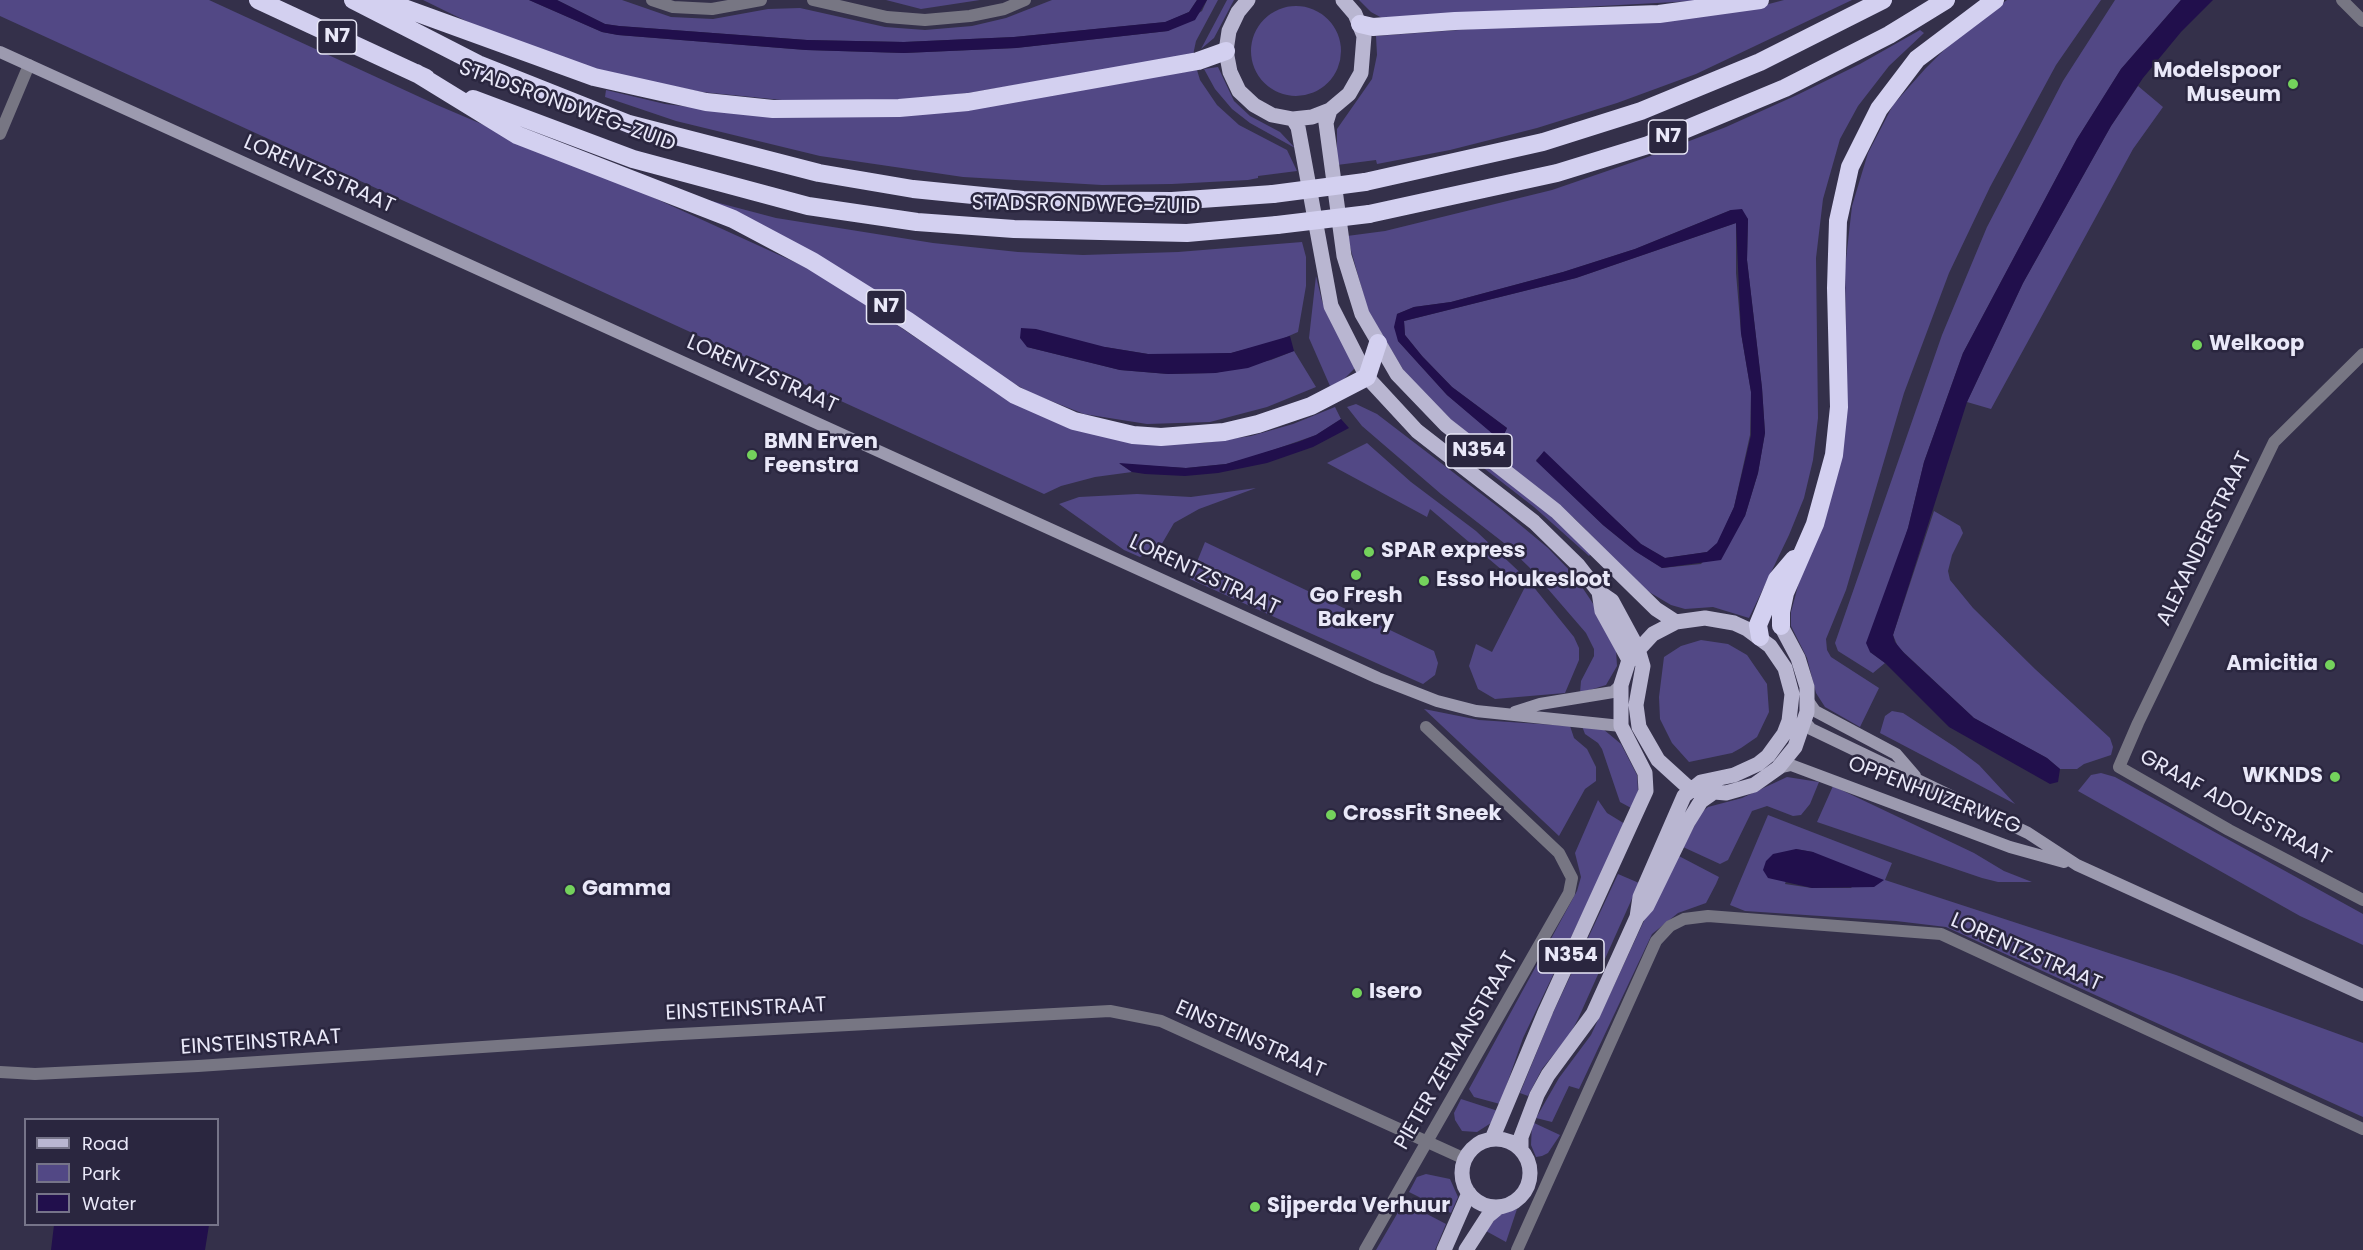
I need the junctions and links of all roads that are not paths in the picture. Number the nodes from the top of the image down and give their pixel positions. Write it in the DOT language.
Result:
graph roads {
  1 [pos="258,0"];
  2 [pos="353,0"];
  3 [pos="382,0"];
  4 [pos="652,0"];
  5 [pos="761,0"];
  6 [pos="813,0"];
  7 [pos="1026,0"];
  8 [pos="1248,0"];
  9 [pos="1343,0"];
  10 [pos="1760,0"];
  11 [pos="1883,0"];
  12 [pos="1946,0"];
  13 [pos="1995,0"];
  14 [pos="2342,0"];
  15 [pos="2363,21"];
  16 [pos="1360,24"];
  17 [pos="1226,51"];
  18 [pos="0,52"];
  19 [pos="30,65"];
  20 [pos="416,74"];
  21 [pos="1330,110"];
  22 [pos="1293,119"];
  23 [pos="0,134"];
  24 [pos="1377,343"];
  25 [pos="2363,354"];
  26 [pos="1367,377"];
  27 [pos="1807,544"];
  28 [pos="1676,622"];
  29 [pos="1781,626"];
  30 [pos="1760,637"];
  31 [pos="1633,655"];
  32 [pos="1621,685"];
  33 [pos="1808,701"];
  34 [pos="1791,708"];
  35 [pos="1514,712"];
  36 [pos="1805,722"];
  37 [pos="1621,726"];
  38 [pos="1426,727"];
  39 [pos="1639,727"];
  40 [pos="2119,767"];
  41 [pos="1778,768"];
  42 [pos="1920,781"];
  43 [pos="1692,790"];
  44 [pos="1711,794"];
  45 [pos="2077,865"];
  46 [pos="2363,900"];
  47 [pos="1637,917"];
  48 [pos="2363,995"];
  49 [pos="0,1072"];
  50 [pos="2363,1129"];
  51 [pos="1492,1139"];
  52 [pos="1428,1142"];
  53 [pos="1521,1150"];
  54 [pos="1465,1159"];
  55 [pos="1469,1193"];
  56 [pos="1499,1207"];
  57 [pos="1365,1250"];
  58 [pos="1444,1250"];
  59 [pos="1466,1250"];
  60 [pos="1517,1250"];
  1 -- 20 [label="highway, STADSRONDWEG-ZUID / N7"];
  2 -- 11 [label="highway, STADSRONDWEG-ZUID / N7, bridge"];
  3 -- 17 [label="highway"];
  4 -- 5 [label="street"];
  6 -- 7 [label="street"];
  8 -- 17 [label="main road"];
  9 -- 16 [label="main road"];
  10 -- 16 [label="highway"];
  12 -- 20 [label="highway, STADSRONDWEG-ZUID / N7, bridge"];
  13 -- 27 [label="highway"];
  14 -- 15 [label="street"];
  16 -- 21 [label="main road"];
  17 -- 22 [label="main road"];
  18 -- 19 [label="street, LORENTZSTRAAT"];
  19 -- 23 [label="street"];
  19 -- 35 [label="street, LORENTZSTRAAT"];
  20 -- 26 [label="highway, N7"];
  21 -- 22 [label="main road"];
  21 -- 24 [label="main road, N354"];
  22 -- 26 [label="main road, N354"];
  24 -- 26 [label="highway"];
  24 -- 28 [label="main road, N354"];
  25 -- 40 [label="street, ALEXANDERSTRAAT"];
  26 -- 31 [label="main road, N354"];
  27 -- 29 [label="highway"];
  27 -- 30 [label="highway"];
  28 -- 30 [label="main road"];
  28 -- 31 [label="main road"];
  29 -- 33 [label="main road, N354"];
  30 -- 34 [label="main road"];
  31 -- 32 [label="main road, N354"];
  31 -- 39 [label="main road, N354"];
  32 -- 35 [label="street, LORENTZSTRAAT"];
  32 -- 37 [label="main road, N354"];
  33 -- 36 [label="main road, N354"];
  33 -- 42 [label="street, OPPENHUIZERWEG"];
  34 -- 36 [label="main road"];
  34 -- 43 [label="main road"];
  35 -- 37 [label="street, LORENTZSTRAAT"];
  36 -- 41 [label="main road, N354"];
  36 -- 42 [label="street, OPPENHUIZERWEG"];
  37 -- 39 [label="main road"];
  37 -- 51 [label="main road, N354"];
  38 -- 52 [label="street, PIETER ZEEMANSTRAAT"];
  39 -- 43 [label="main road, N354"];
  40 -- 46 [label="street, GRAAF ADOLFSTRAAT"];
  41 -- 44 [label="main road, N354"];
  41 -- 45 [label="street, OPPENHUIZERWEG"];
  42 -- 45 [label="street, OPPENHUIZERWEG"];
  43 -- 44 [label="main road, N354"];
  43 -- 47 [label="main road, N354"];
  44 -- 47 [label="main road, N354"];
  45 -- 48 [label="street, OPPENHUIZERWEG"];
  47 -- 53 [label="main road, N354"];
  49 -- 52 [label="street, EINSTEINSTRAAT"];
  50 -- 60 [label="street, LORENTZSTRAAT"];
  51 -- 53 [label="main road"];
  51 -- 54 [label="main road"];
  52 -- 54 [label="street, EINSTEINSTRAAT"];
  52 -- 57 [label="street, PIETER ZEEMANSTRAAT"];
  53 -- 56 [label="main road, N354"];
  54 -- 55 [label="main road"];
  55 -- 56 [label="main road"];
  55 -- 58 [label="main road"];
  56 -- 59 [label="main road, N354"];
}
